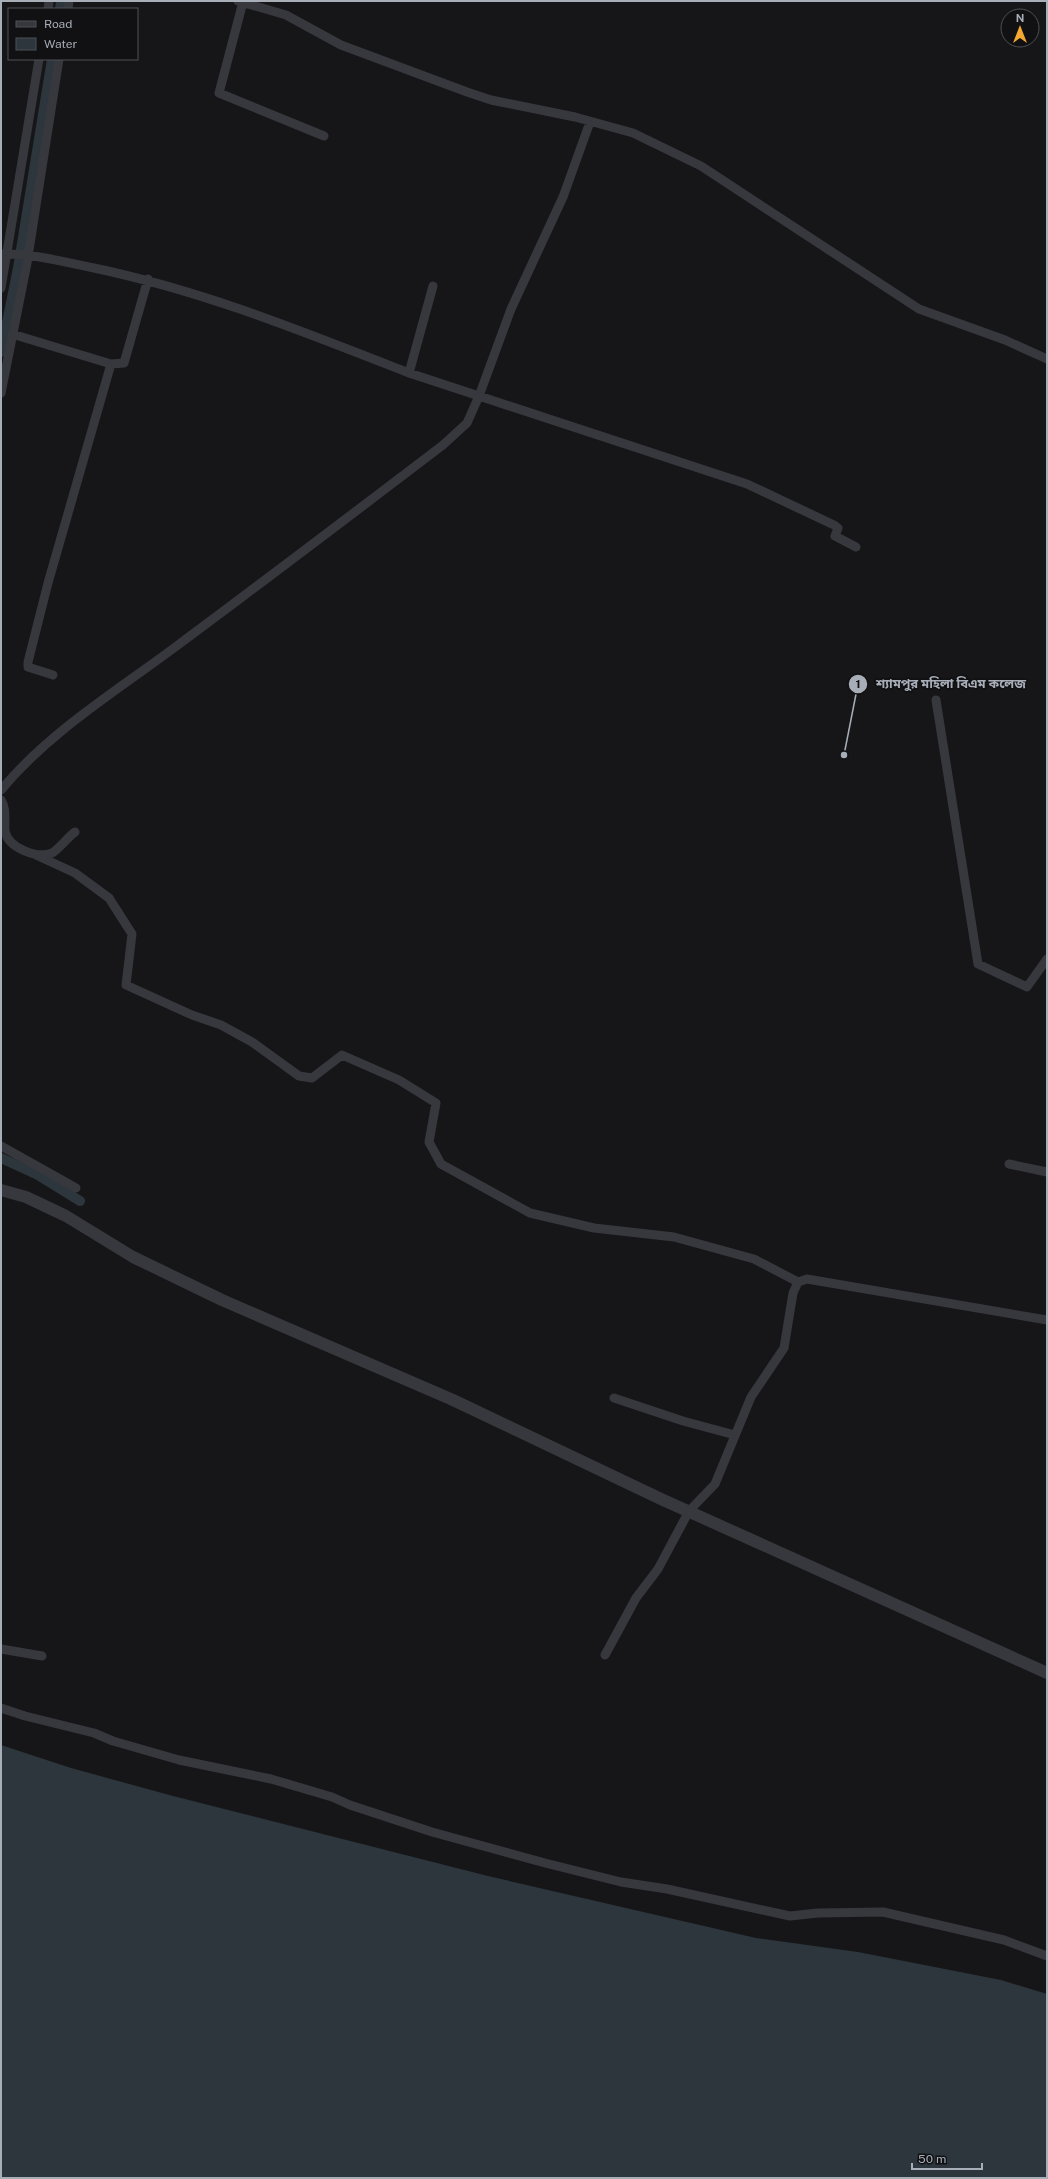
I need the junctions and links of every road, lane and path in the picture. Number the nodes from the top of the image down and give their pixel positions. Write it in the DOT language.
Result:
graph roads {
  1 [pos="241,2"];
  2 [pos="39,60"];
  3 [pos="59,60"];
  4 [pos="590,122"];
  5 [pos="324,136"];
  6 [pos="5,232"];
  7 [pos="4,254"];
  8 [pos="28,256"];
  9 [pos="148,279"];
  10 [pos="434,286"];
  11 [pos="1,288"];
  12 [pos="12,334"];
  13 [pos="1047,360"];
  14 [pos="111,364"];
  15 [pos="409,373"];
  16 [pos="1,393"];
  17 [pos="479,396"];
  18 [pos="856,547"];
  19 [pos="52,675"];
  20 [pos="936,700"];
  21 [pos="1,790"];
  22 [pos="1,800"];
  23 [pos="75,832"];
  24 [pos="36,855"];
  25 [pos="1047,960"];
  26 [pos="1,1146"];
  27 [pos="1009,1164"];
  28 [pos="1047,1172"];
  29 [pos="76,1188"];
  30 [pos="1,1190"];
  31 [pos="798,1282"];
  32 [pos="1047,1320"];
  33 [pos="614,1398"];
  34 [pos="735,1435"];
  35 [pos="689,1511"];
  36 [pos="1,1649"];
  37 [pos="605,1655"];
  38 [pos="42,1656"];
  39 [pos="1047,1673"];
  40 [pos="1,1708"];
  41 [pos="1047,1956"];
  1 -- 4 [label="street"];
  1 -- 5 [label="street"];
  2 -- 6 [label="street"];
  3 -- 8 [label="street"];
  4 -- 13 [label="street"];
  4 -- 17 [label="street"];
  6 -- 7 [label="street"];
  7 -- 8 [label="street"];
  7 -- 11 [label="street"];
  8 -- 9 [label="street"];
  8 -- 12 [label="street"];
  9 -- 14 [label="street"];
  9 -- 15 [label="street"];
  10 -- 15 [label="street"];
  12 -- 14 [label="street"];
  12 -- 16 [label="street"];
  14 -- 19 [label="street"];
  15 -- 17 [label="street"];
  17 -- 18 [label="street"];
  17 -- 21 [label="street"];
  20 -- 25 [label="street"];
  22 -- 24 [label="street"];
  23 -- 24 [label="street"];
  24 -- 31 [label="street"];
  26 -- 29 [label="street"];
  27 -- 28 [label="street"];
  30 -- 35 [label="street"];
  31 -- 32 [label="street"];
  31 -- 34 [label="street"];
  33 -- 34 [label="street"];
  34 -- 35 [label="street"];
  35 -- 37 [label="street"];
  35 -- 39 [label="street"];
  36 -- 38 [label="street"];
  40 -- 41 [label="street"];
}
